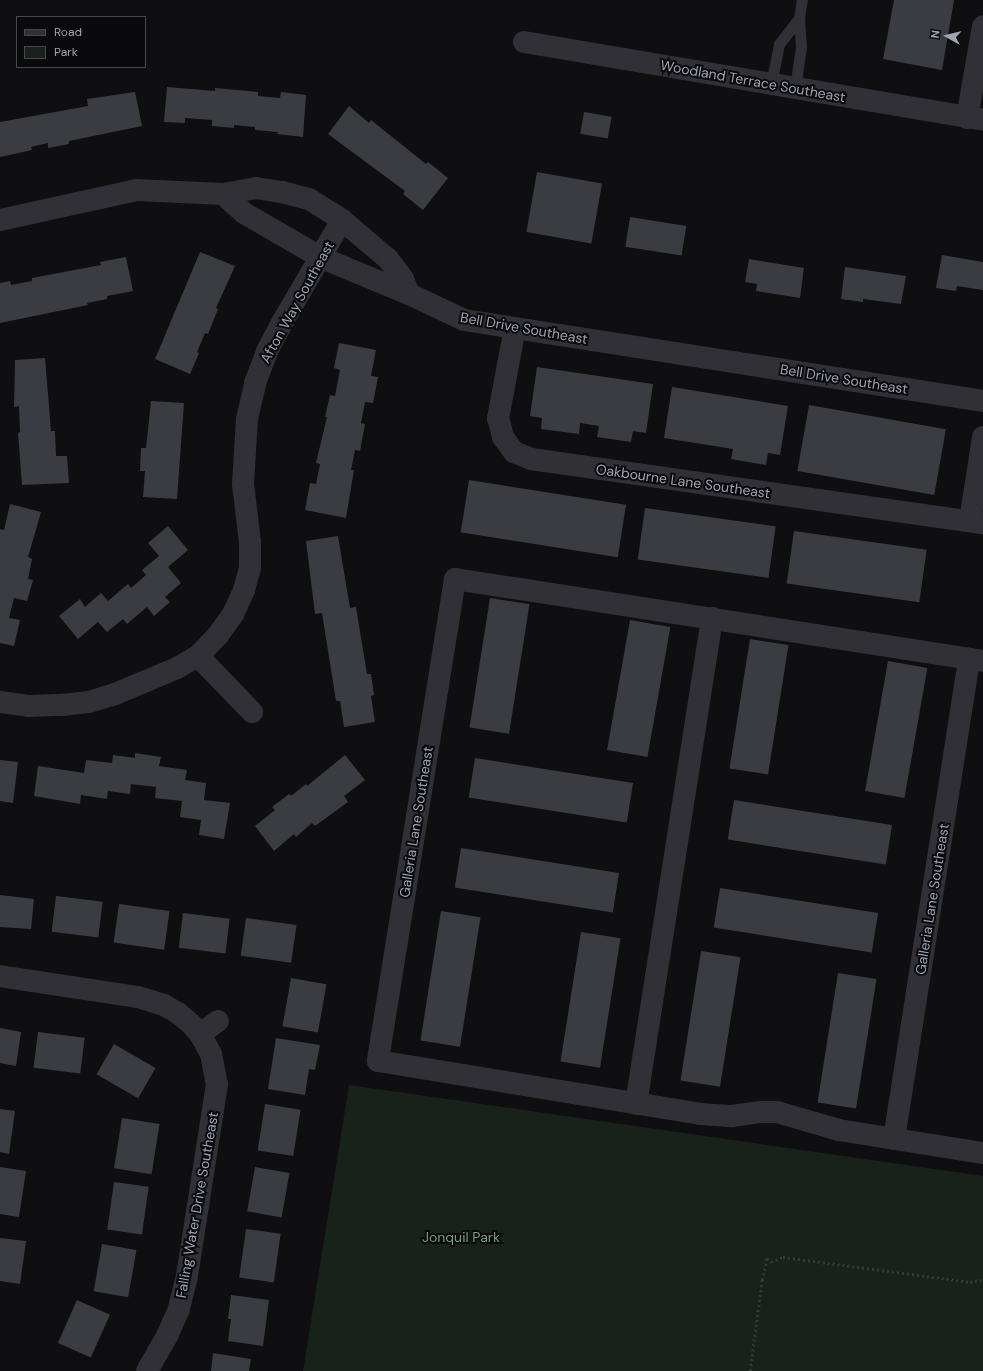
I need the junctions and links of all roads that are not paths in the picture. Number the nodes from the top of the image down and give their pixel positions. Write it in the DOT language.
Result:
graph roads {
  1 [pos="802,0"];
  2 [pos="799,18"];
  3 [pos="983,26"];
  4 [pos="524,42"];
  5 [pos="771,84"];
  6 [pos="795,88"];
  7 [pos="975,119"];
  8 [pos="222,194"];
  9 [pos="0,220"];
  10 [pos="342,220"];
  11 [pos="320,257"];
  12 [pos="409,294"];
  13 [pos="515,328"];
  14 [pos="983,401"];
  15 [pos="983,437"];
  16 [pos="977,522"];
  17 [pos="712,618"];
  18 [pos="198,656"];
  19 [pos="976,660"];
  20 [pos="0,702"];
  21 [pos="252,712"];
  22 [pos="0,976"];
  23 [pos="218,1021"];
  24 [pos="200,1034"];
  25 [pos="636,1104"];
  26 [pos="894,1139"];
  27 [pos="983,1153"];
  28 [pos="147,1371"];
  1 -- 2 [label="lane"];
  2 -- 5 [label="lane"];
  2 -- 6 [label="lane"];
  3 -- 7 [label="street"];
  4 -- 5 [label="street, Woodland Terrace Southeast"];
  5 -- 6 [label="street, Woodland Terrace Southeast"];
  6 -- 7 [label="street, Woodland Terrace Southeast"];
  8 -- 9 [label="street"];
  8 -- 10 [label="street"];
  8 -- 11 [label="street, Bell Drive Southeast"];
  10 -- 11 [label="street, Afton Way Southeast"];
  10 -- 12 [label="street"];
  11 -- 12 [label="street, Bell Drive Southeast"];
  11 -- 18 [label="street, Afton Way Southeast"];
  12 -- 13 [label="street, Bell Drive Southeast"];
  13 -- 14 [label="street, Bell Drive Southeast"];
  13 -- 16 [label="street, Oakbourne Lane Southeast"];
  15 -- 16 [label="street"];
  17 -- 19 [label="street, Galleria Lane Southeast"];
  17 -- 25 [label="street"];
  17 -- 25 [label="street, Galleria Lane Southeast"];
  18 -- 20 [label="street, Afton Way Southeast"];
  18 -- 21 [label="street"];
  19 -- 26 [label="street, Galleria Lane Southeast"];
  22 -- 24 [label="street, Falling Water Drive Southeast"];
  23 -- 24 [label="street"];
  24 -- 28 [label="street, Falling Water Drive Southeast"];
  25 -- 26 [label="street, Galleria Lane Southeast"];
  26 -- 27 [label="street, Galleria Lane Southeast"];
}
